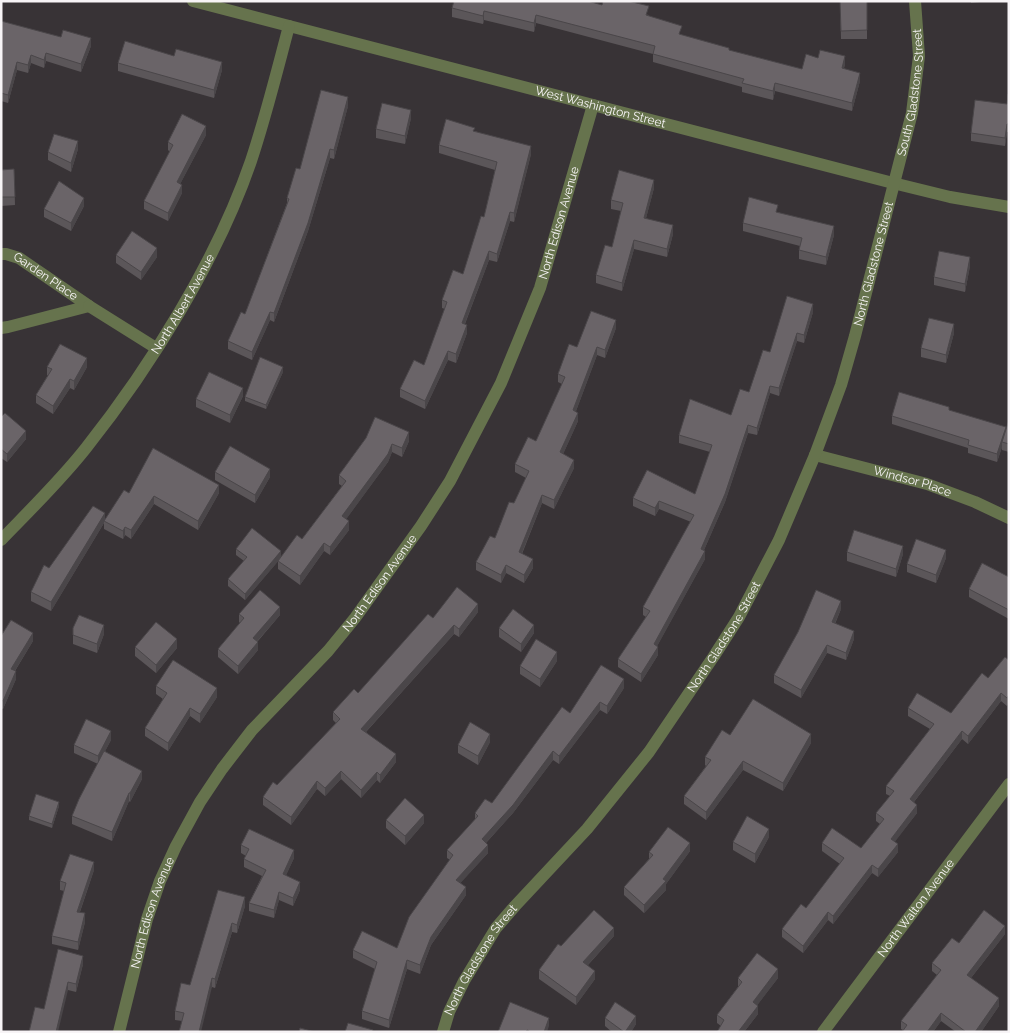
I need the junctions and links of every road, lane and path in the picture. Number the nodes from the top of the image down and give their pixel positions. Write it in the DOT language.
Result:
graph roads {
  1 [pos="193,1"];
  2 [pos="915,1"];
  3 [pos="289,26"];
  4 [pos="592,105"];
  5 [pos="893,183"];
  6 [pos="1009,207"];
  7 [pos="1,254"];
  8 [pos="88,306"];
  9 [pos="1,328"];
  10 [pos="156,348"];
  11 [pos="814,455"];
  12 [pos="1009,518"];
  13 [pos="1,540"];
  14 [pos="1009,784"];
  15 [pos="120,1032"];
  16 [pos="443,1032"];
  17 [pos="823,1032"];
  1 -- 3 [label="street, West Washington Street"];
  2 -- 5 [label="street, South Gladstone Street"];
  3 -- 4 [label="street, West Washington Street"];
  3 -- 10 [label="street, North Albert Avenue"];
  4 -- 5 [label="street, West Washington Street"];
  4 -- 15 [label="street, North Edison Avenue"];
  5 -- 6 [label="street, West Washington Street"];
  5 -- 11 [label="street, North Gladstone Street"];
  7 -- 8 [label="street, Garden Place"];
  8 -- 9 [label="street, Garden Place"];
  8 -- 10 [label="street, Garden Place"];
  10 -- 13 [label="street, North Albert Avenue"];
  11 -- 12 [label="street, Windsor Place"];
  11 -- 16 [label="street, North Gladstone Street"];
  14 -- 17 [label="street, North Walton Avenue"];
}
